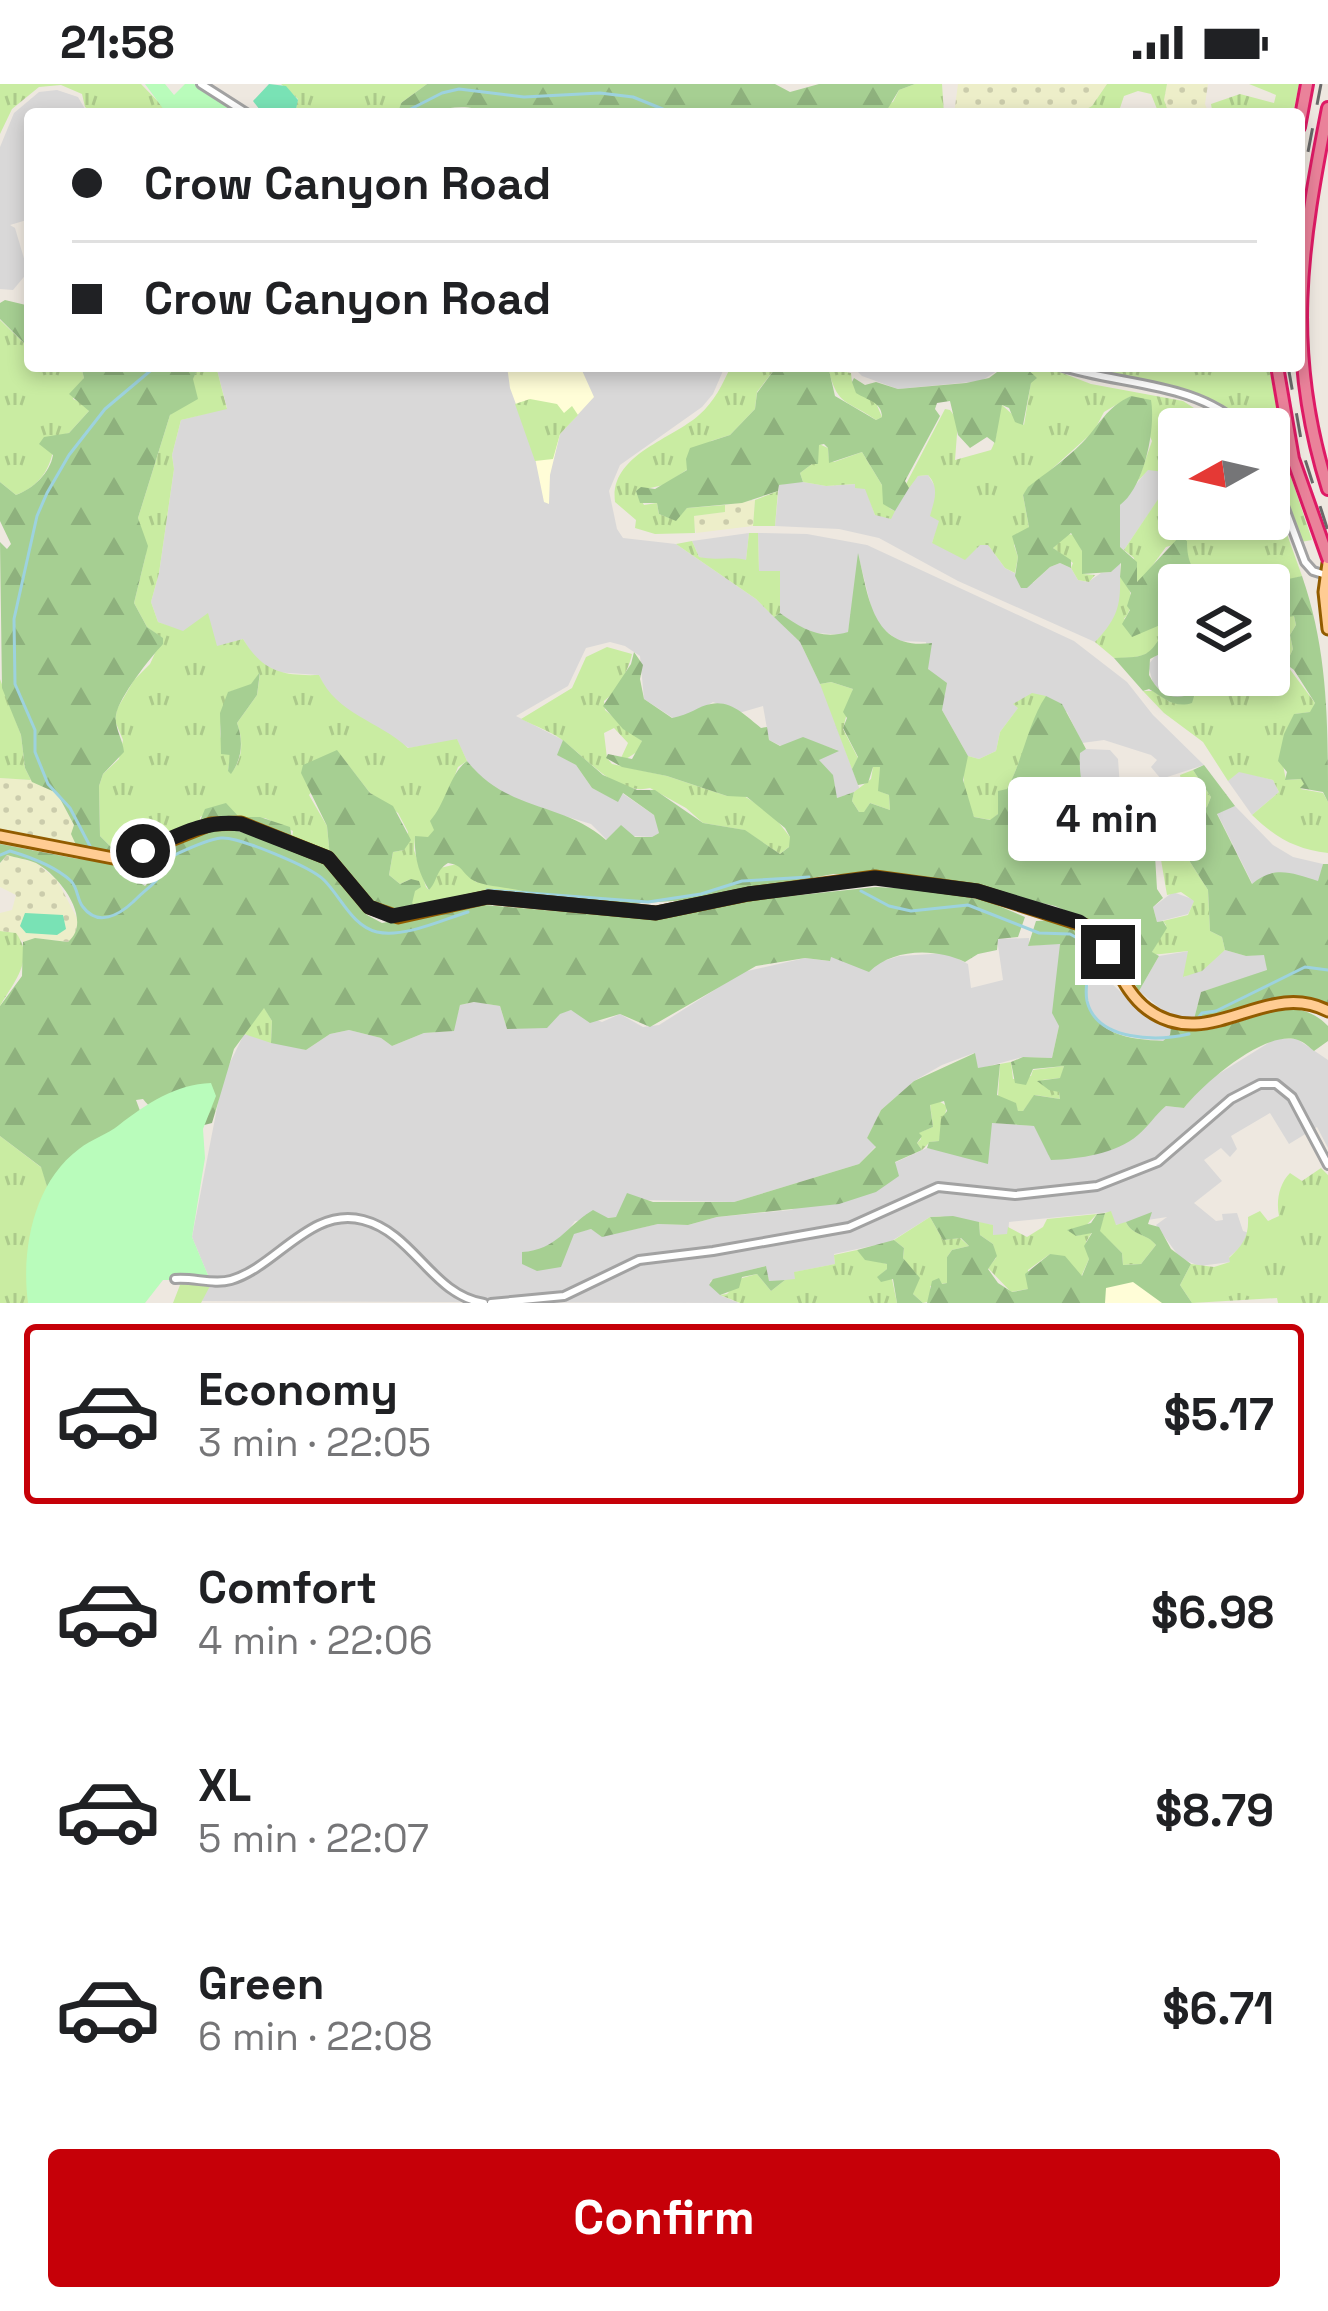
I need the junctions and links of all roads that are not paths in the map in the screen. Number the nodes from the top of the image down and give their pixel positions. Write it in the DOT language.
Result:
graph roads {
  1 [pos="201,84"];
  2 [pos="239,108"];
  3 [pos="1328,108"];
  4 [pos="1305,225"];
  5 [pos="1087,372"];
  6 [pos="1278,372"];
  7 [pos="1303,372"];
  8 [pos="1219,408"];
  9 [pos="1328,489"];
  10 [pos="1290,522"];
  11 [pos="1327,565"];
  12 [pos="1328,629"];
  13 [pos="0,836"];
  14 [pos="1328,1011"];
  15 [pos="1320,1144"];
  16 [pos="1328,1155"];
  17 [pos="1328,1165"];
  18 [pos="175,1279"];
  19 [pos="488,1303"];
  1 -- 2 [label="street"];
  3 -- 4 [label="highway"];
  5 -- 8 [label="street"];
  6 -- 11 [label="highway"];
  7 -- 9 [label="highway"];
  10 -- 11 [label="street"];
  11 -- 12 [label="main road"];
  13 -- 14 [label="main road"];
  15 -- 16 [label="street"];
  15 -- 17 [label="street"];
  15 -- 19 [label="street"];
  18 -- 19 [label="street"];
}
